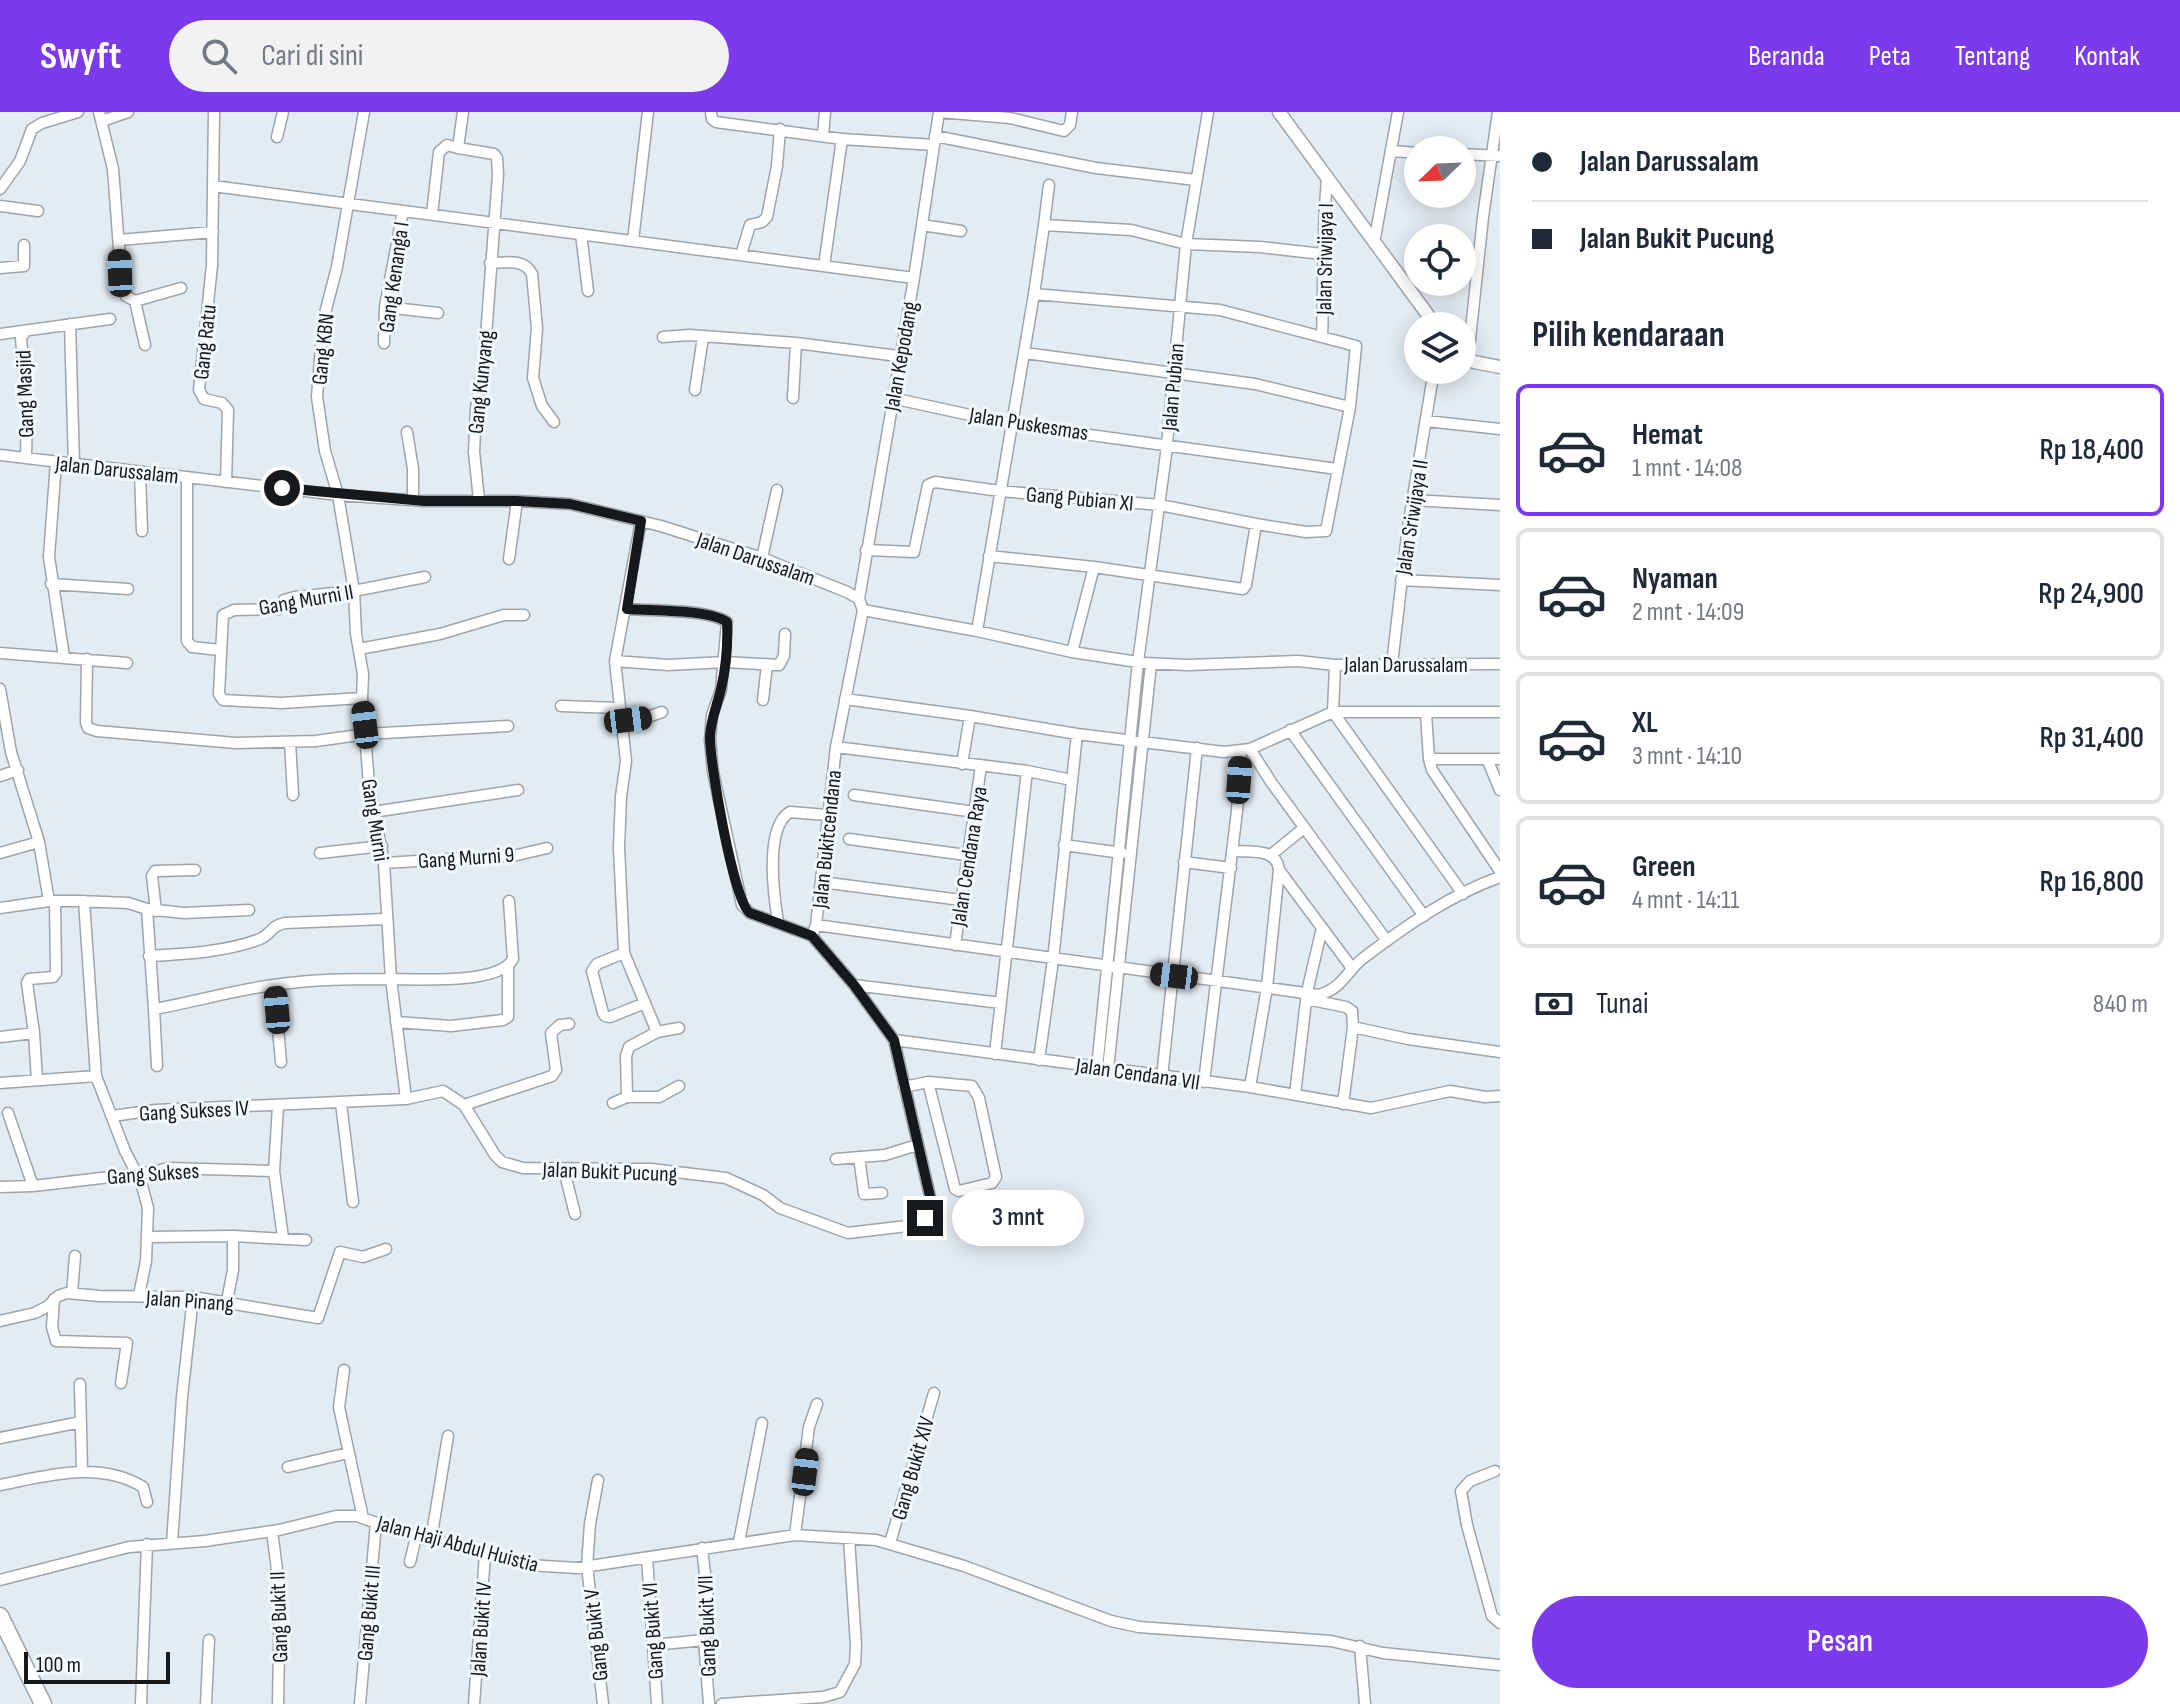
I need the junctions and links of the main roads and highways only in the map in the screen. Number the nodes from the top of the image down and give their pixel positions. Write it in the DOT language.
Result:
graph roads {
  1 [pos="0,1616"];
  2 [pos="43,1704"];
  1 -- 2 [label="highway"];
}
